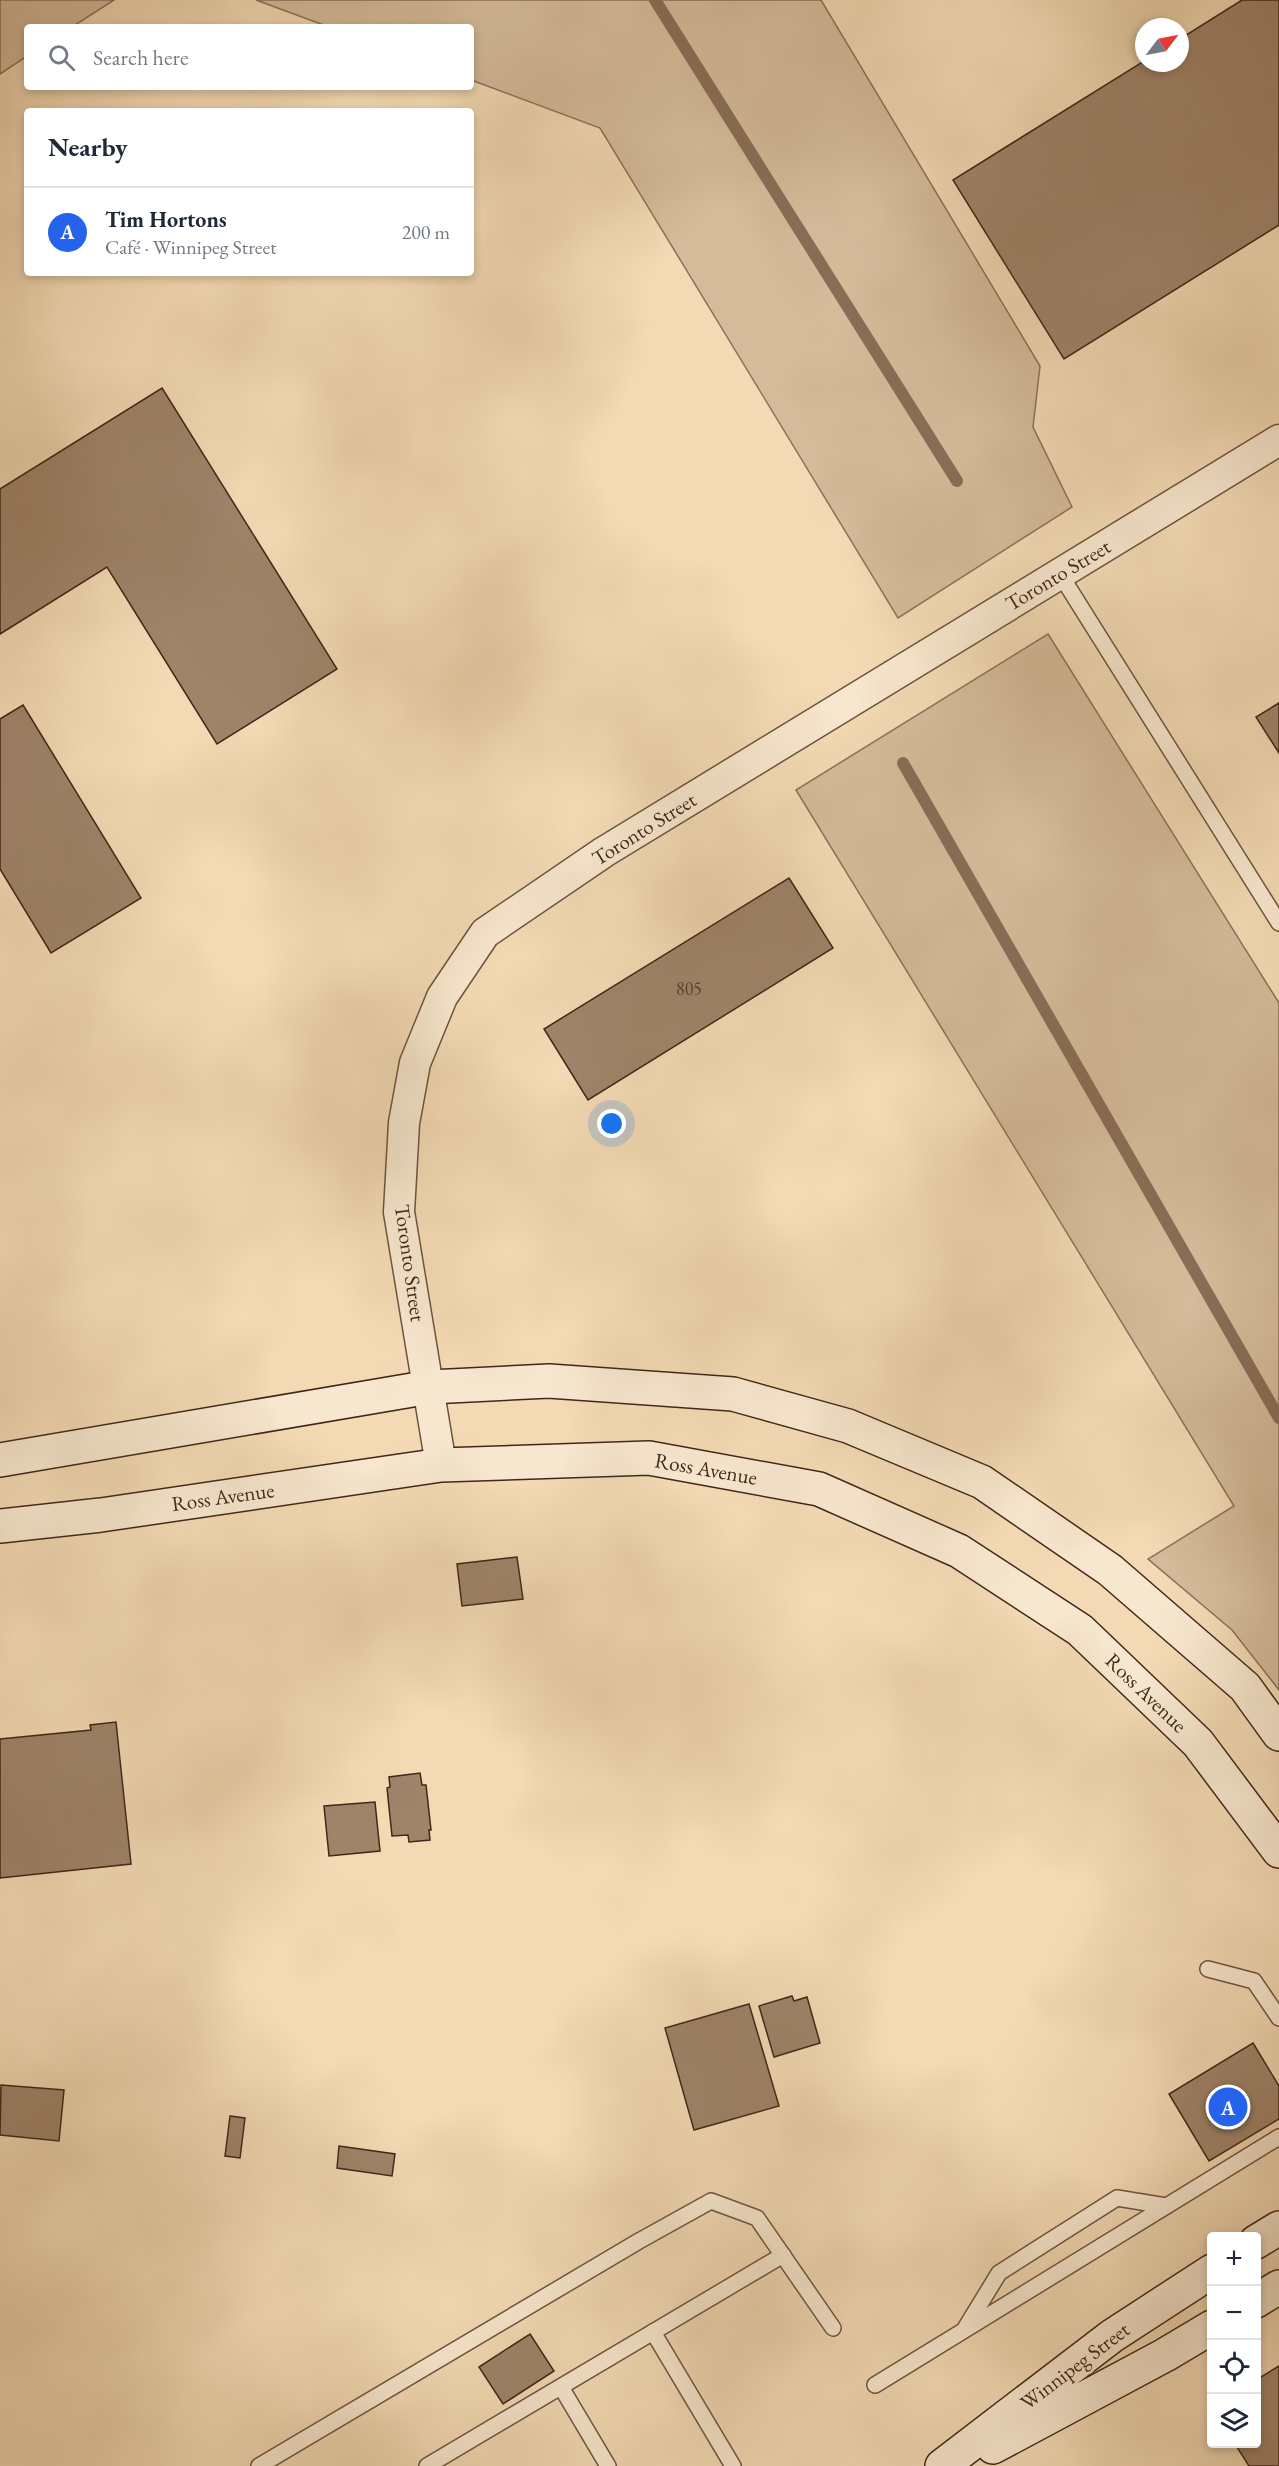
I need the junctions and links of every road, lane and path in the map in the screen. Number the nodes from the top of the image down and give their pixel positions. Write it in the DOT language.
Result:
graph roads {
  1 [pos="1279,440"];
  2 [pos="1060,574"];
  3 [pos="1279,923"];
  4 [pos="430,1387"];
  5 [pos="0,1460"];
  6 [pos="441,1465"];
  7 [pos="0,1526"];
  8 [pos="1279,1734"];
  9 [pos="1279,1851"];
  10 [pos="1208,1969"];
  11 [pos="1279,2018"];
  12 [pos="1279,2137"];
  13 [pos="1166,2206"];
  14 [pos="1279,2228"];
  15 [pos="1261,2239"];
  16 [pos="783,2255"];
  17 [pos="1207,2274"];
  18 [pos="1279,2287"];
  19 [pos="1261,2298"];
  20 [pos="833,2328"];
  21 [pos="965,2330"];
  22 [pos="1207,2330"];
  23 [pos="653,2332"];
  24 [pos="875,2385"];
  25 [pos="561,2387"];
  26 [pos="259,2466"];
  27 [pos="427,2466"];
  28 [pos="608,2466"];
  29 [pos="733,2466"];
  30 [pos="942,2466"];
  31 [pos="957,2466"];
  1 -- 2 [label="street, Toronto Street"];
  2 -- 3 [label="lane"];
  2 -- 4 [label="street, Toronto Street"];
  4 -- 5 [label="main road"];
  4 -- 6 [label="street, Toronto Street"];
  4 -- 8 [label="main road"];
  6 -- 7 [label="main road, Ross Avenue"];
  6 -- 9 [label="main road, Ross Avenue"];
  10 -- 11 [label="lane"];
  12 -- 13 [label="lane"];
  13 -- 21 [label="lane"];
  13 -- 21 [label="lane"];
  14 -- 15 [label="main road"];
  16 -- 20 [label="lane"];
  16 -- 23 [label="lane"];
  16 -- 26 [label="lane"];
  17 -- 30 [label="main road, Winnipeg Street"];
  18 -- 19 [label="main road"];
  21 -- 24 [label="lane"];
  22 -- 31 [label="main road, Winnipeg Street"];
  23 -- 25 [label="lane"];
  23 -- 29 [label="lane"];
  25 -- 27 [label="lane"];
  25 -- 28 [label="lane"];
}
